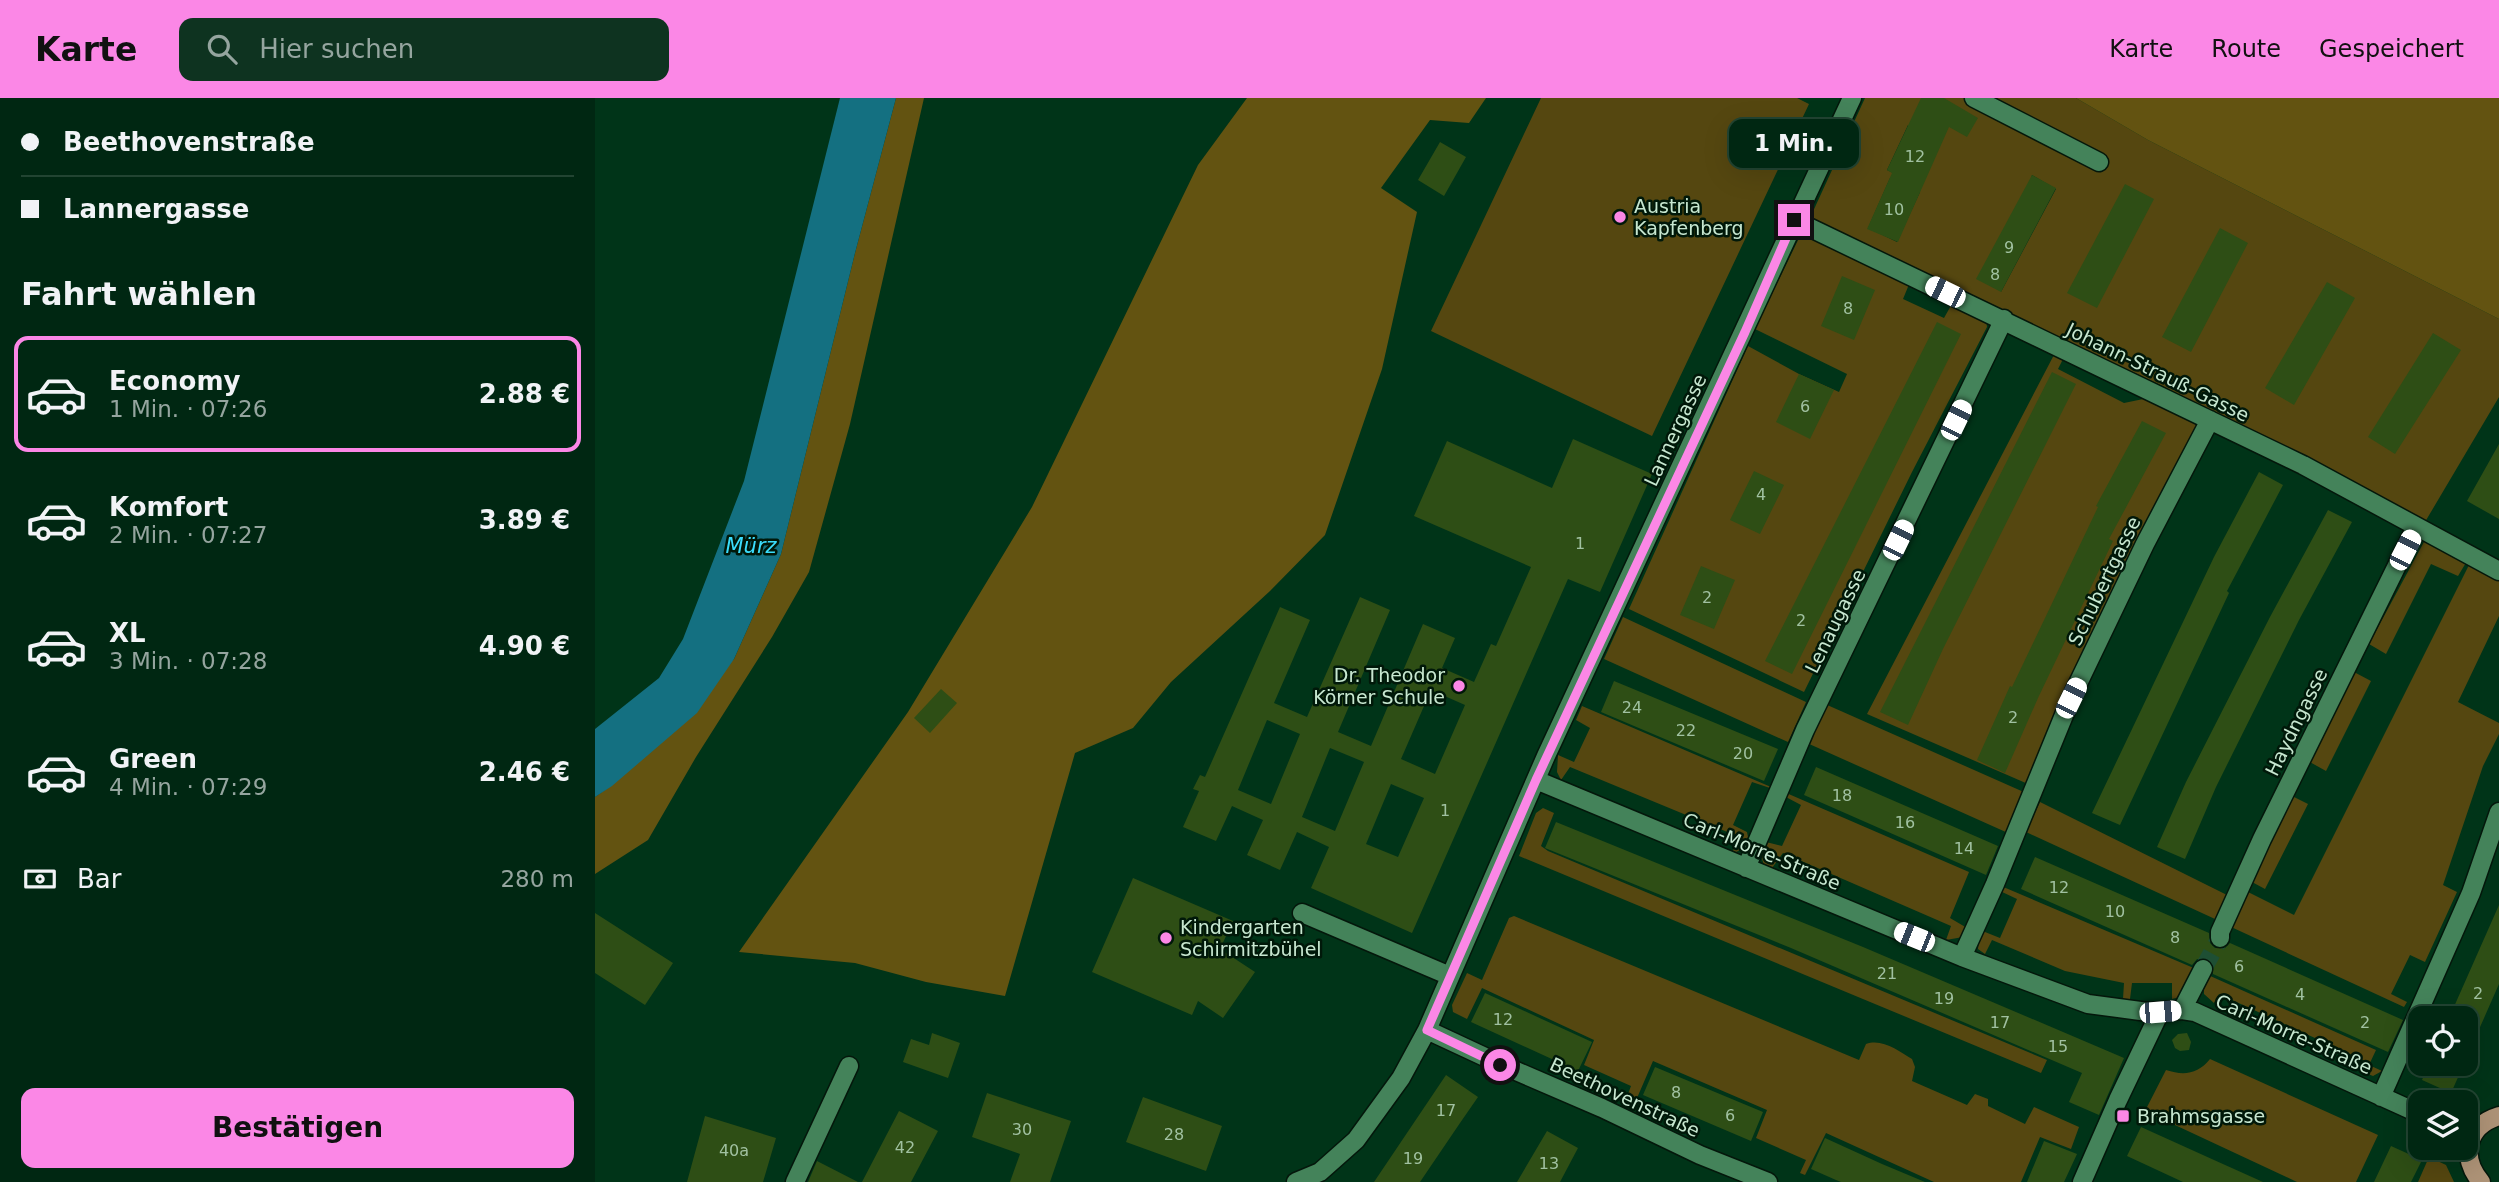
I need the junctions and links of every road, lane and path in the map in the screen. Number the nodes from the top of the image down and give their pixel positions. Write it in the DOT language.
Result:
graph roads {
  1 [pos="1852,98"];
  2 [pos="1974,98"];
  3 [pos="2099,162"];
  4 [pos="1794,220"];
  5 [pos="2004,319"];
  6 [pos="2210,420"];
  7 [pos="2416,527"];
  8 [pos="2499,571"];
  9 [pos="1536,780"];
  10 [pos="2499,812"];
  11 [pos="1746,868"];
  12 [pos="1302,913"];
  13 [pos="2220,935"];
  14 [pos="1962,957"];
  15 [pos="2203,969"];
  16 [pos="1450,976"];
  17 [pos="2182,1010"];
  18 [pos="2160,1012"];
  19 [pos="1427,1030"];
  20 [pos="849,1066"];
  21 [pos="2381,1097"];
  22 [pos="2408,1109"];
  23 [pos="2499,1115"];
  24 [pos="2478,1128"];
  25 [pos="2469,1160"];
  26 [pos="1326,1177"];
  27 [pos="2087,1180"];
  28 [pos="795,1182"];
  29 [pos="1296,1182"];
  30 [pos="1768,1182"];
  31 [pos="2481,1182"];
  1 -- 4 [label="street, Lannergasse"];
  2 -- 3 [label="street"];
  4 -- 5 [label="street, Johann-Strauß-Gasse"];
  4 -- 9 [label="street, Lannergasse"];
  5 -- 6 [label="street, Johann-Strauß-Gasse"];
  5 -- 11 [label="street, Lenaugasse"];
  6 -- 7 [label="street, Johann-Strauß-Gasse"];
  6 -- 14 [label="street, Schubertgasse"];
  7 -- 8 [label="street, Johann-Strauß-Gasse"];
  7 -- 13 [label="street, Haydngasse"];
  9 -- 11 [label="street, Carl-Morre-Straße"];
  9 -- 16 [label="street"];
  10 -- 21 [label="street"];
  11 -- 14 [label="street, Carl-Morre-Straße"];
  12 -- 16 [label="street"];
  14 -- 18 [label="street, Carl-Morre-Straße"];
  15 -- 17 [label="street"];
  16 -- 19 [label="street"];
  17 -- 18 [label="street, Carl-Morre-Straße"];
  17 -- 21 [label="street, Carl-Morre-Straße"];
  18 -- 27 [label="street"];
  19 -- 26 [label="street"];
  19 -- 30 [label="street, Beethovenstraße"];
  20 -- 28 [label="street"];
  21 -- 22 [label="street, Carl-Morre-Straße"];
  23 -- 24 [label="main road"];
  25 -- 31 [label="main road"];
  26 -- 29 [label="street"];
}
